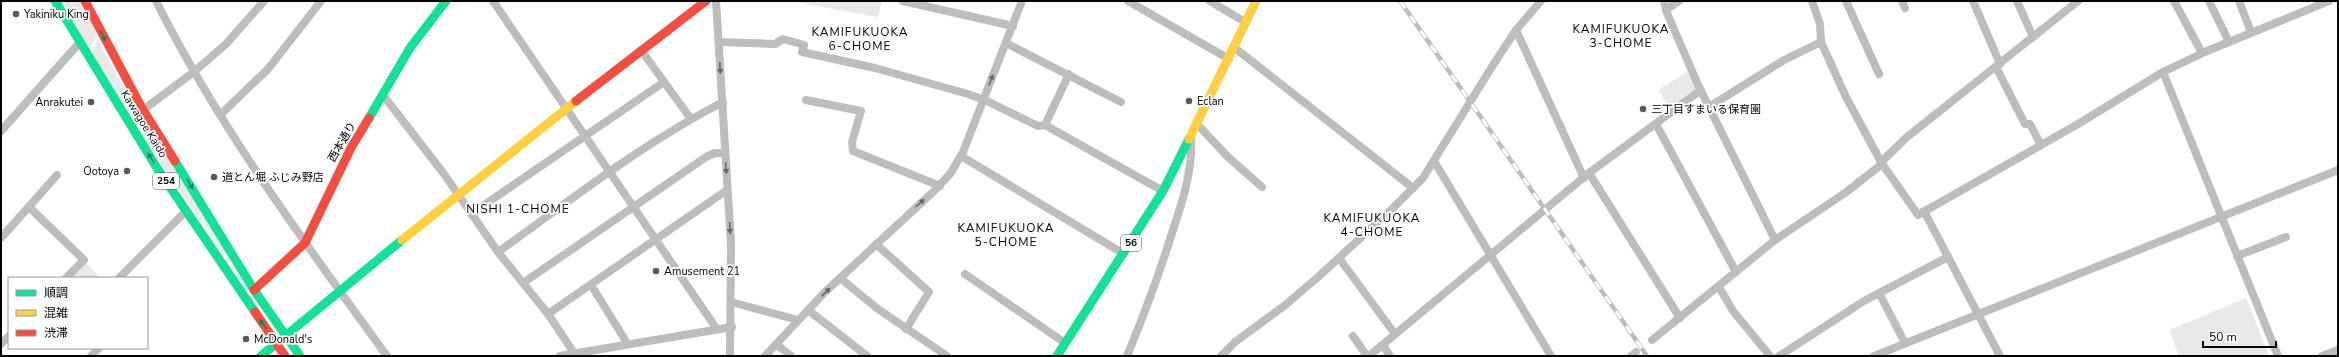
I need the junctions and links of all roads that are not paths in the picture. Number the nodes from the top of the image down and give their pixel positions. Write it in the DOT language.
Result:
graph roads {
  1 [pos="55,1"];
  2 [pos="85,1"];
  3 [pos="156,1"];
  4 [pos="264,1"];
  5 [pos="321,1"];
  6 [pos="446,1"];
  7 [pos="493,1"];
  8 [pos="706,1"];
  9 [pos="716,1"];
  10 [pos="903,1"];
  11 [pos="1022,1"];
  12 [pos="1128,1"];
  13 [pos="1210,1"];
  14 [pos="1256,1"];
  15 [pos="1541,1"];
  16 [pos="1664,1"];
  17 [pos="1679,1"];
  18 [pos="1812,1"];
  19 [pos="1846,1"];
  20 [pos="1973,1"];
  21 [pos="2017,1"];
  22 [pos="2078,1"];
  23 [pos="2174,1"];
  24 [pos="2209,1"];
  25 [pos="2239,1"];
  26 [pos="2329,1"];
  27 [pos="1666,10"];
  28 [pos="1245,22"];
  29 [pos="1013,26"];
  30 [pos="1516,30"];
  31 [pos="2251,32"];
  32 [pos="2033,37"];
  33 [pos="80,42"];
  34 [pos="719,42"];
  35 [pos="1821,42"];
  36 [pos="2229,42"];
  37 [pos="1006,43"];
  38 [pos="1235,48"];
  39 [pos="641,50"];
  40 [pos="2202,53"];
  41 [pos="1229,59"];
  42 [pos="1998,65"];
  43 [pos="195,71"];
  44 [pos="2163,72"];
  45 [pos="1069,74"];
  46 [pos="1879,74"];
  47 [pos="664,82"];
  48 [pos="1701,90"];
  49 [pos="383,95"];
  50 [pos="984,99"];
  51 [pos="806,100"];
  52 [pos="723,102"];
  53 [pos="1121,102"];
  54 [pos="1709,107"];
  55 [pos="143,110"];
  56 [pos="568,110"];
  57 [pos="220,115"];
  58 [pos="691,119"];
  59 [pos="1197,124"];
  60 [pos="1656,124"];
  61 [pos="1045,125"];
  62 [pos="131,128"];
  63 [pos="1,131"];
  64 [pos="586,135"];
  65 [pos="1191,138"];
  66 [pos="2041,145"];
  67 [pos="724,153"];
  68 [pos="961,156"];
  69 [pos="1434,161"];
  70 [pos="1881,163"];
  71 [pos="2338,170"];
  72 [pos="610,172"];
  73 [pos="56,175"];
  74 [pos="1586,176"];
  75 [pos="940,186"];
  76 [pos="1262,188"];
  77 [pos="1413,188"];
  78 [pos="727,190"];
  79 [pos="1163,191"];
  80 [pos="458,196"];
  81 [pos="634,206"];
  82 [pos="29,207"];
  83 [pos="186,211"];
  84 [pos="1924,211"];
  85 [pos="471,214"];
  86 [pos="2221,217"];
  87 [pos="2286,237"];
  88 [pos="1,238"];
  89 [pos="657,240"];
  90 [pos="1775,240"];
  91 [pos="305,243"];
  92 [pos="876,244"];
  93 [pos="498,252"];
  94 [pos="1124,254"];
  95 [pos="1492,255"];
  96 [pos="2237,256"];
  97 [pos="1948,257"];
  98 [pos="1339,258"];
  99 [pos="1736,272"];
  100 [pos="965,274"];
  101 [pos="67,277"];
  102 [pos="120,277"];
  103 [pos="840,278"];
  104 [pos="523,282"];
  105 [pos="591,285"];
  106 [pos="1719,287"];
  107 [pos="254,290"];
  108 [pos="339,290"];
  109 [pos="1879,293"];
  110 [pos="731,302"];
  111 [pos="808,310"];
  112 [pos="548,314"];
  113 [pos="1977,314"];
  114 [pos="1680,318"];
  115 [pos="798,320"];
  116 [pos="732,327"];
  117 [pos="716,328"];
  118 [pos="906,329"];
  119 [pos="1395,334"];
  120 [pos="286,335"];
  121 [pos="1353,336"];
  122 [pos="1652,340"];
  123 [pos="276,343"];
  124 [pos="627,343"];
  125 [pos="1065,343"];
  126 [pos="1905,343"];
  127 [pos="776,344"];
  128 [pos="1383,344"];
  129 [pos="99,349"];
  130 [pos="2338,350"];
  131 [pos="574,354"];
  132 [pos="91,356"];
  133 [pos="261,356"];
  134 [pos="285,356"];
  135 [pos="300,356"];
  136 [pos="387,356"];
  137 [pos="560,356"];
  138 [pos="730,356"];
  139 [pos="765,356"];
  140 [pos="791,356"];
  141 [pos="867,356"];
  142 [pos="947,356"];
  143 [pos="1057,356"];
  144 [pos="1127,356"];
  145 [pos="1220,356"];
  146 [pos="1368,356"];
  147 [pos="1390,356"];
  148 [pos="1551,356"];
  149 [pos="1770,356"];
  150 [pos="1779,356"];
  151 [pos="1874,356"];
  152 [pos="2000,356"];
  153 [pos="2278,356"];
  154 [pos="2322,356"];
  1 -- 33 [label="main road, Kawagoe Kaido / 254"];
  2 -- 55 [label="main road, Kawagoe Kaido / 254, one-way"];
  3 -- 43 [label="street"];
  4 -- 43 [label="street"];
  5 -- 57 [label="street"];
  6 -- 49 [label="main road, 西本通り"];
  7 -- 56 [label="street"];
  8 -- 39 [label="main road"];
  9 -- 34 [label="street"];
  10 -- 29 [label="street"];
  11 -- 29 [label="street"];
  12 -- 41 [label="street"];
  13 -- 28 [label="street"];
  14 -- 28 [label="main road, 56"];
  15 -- 30 [label="street"];
  16 -- 27 [label="street"];
  17 -- 27 [label="street"];
  18 -- 35 [label="street"];
  19 -- 46 [label="street"];
  20 -- 42 [label="street"];
  21 -- 32 [label="street"];
  22 -- 32 [label="street"];
  23 -- 40 [label="street"];
  24 -- 36 [label="street"];
  25 -- 31 [label="street"];
  26 -- 31 [label="street"];
  27 -- 48 [label="street"];
  28 -- 38 [label="main road, 56"];
  29 -- 37 [label="street"];
  30 -- 69 [label="street"];
  30 -- 74 [label="street"];
  31 -- 36 [label="street"];
  32 -- 42 [label="street"];
  33 -- 62 [label="main road, Kawagoe Kaido / 254"];
  33 -- 63 [label="street"];
  34 -- 50 [label="street"];
  34 -- 52 [label="street, one-way"];
  35 -- 54 [label="street"];
  35 -- 70 [label="street"];
  36 -- 40 [label="street"];
  37 -- 45 [label="street"];
  50 -- 37 [label="street, one-way"];
  38 -- 41 [label="main road, 56"];
  38 -- 77 [label="street"];
  39 -- 47 [label="street"];
  39 -- 56 [label="main road"];
  40 -- 44 [label="street"];
  41 -- 59 [label="main road, 56"];
  42 -- 66 [label="street"];
  42 -- 70 [label="street"];
  43 -- 55 [label="street"];
  43 -- 57 [label="street"];
  44 -- 66 [label="street"];
  44 -- 86 [label="street"];
  45 -- 53 [label="street"];
  45 -- 61 [label="street"];
  47 -- 58 [label="street"];
  47 -- 64 [label="street"];
  48 -- 54 [label="street"];
  48 -- 60 [label="street"];
  49 -- 80 [label="street"];
  49 -- 91 [label="main road, 西本通り"];
  50 -- 61 [label="street"];
  50 -- 68 [label="street"];
  51 -- 75 [label="street"];
  52 -- 58 [label="street"];
  52 -- 67 [label="street"];
  54 -- 90 [label="street"];
  55 -- 62 [label="main road"];
  55 -- 107 [label="main road, Kawagoe Kaido / 254, one-way"];
  56 -- 64 [label="street"];
  56 -- 80 [label="main road"];
  57 -- 91 [label="street"];
  58 -- 72 [label="street"];
  59 -- 65 [label="main road, 56"];
  59 -- 76 [label="street"];
  60 -- 74 [label="street"];
  60 -- 99 [label="street"];
  61 -- 79 [label="street"];
  83 -- 62 [label="main road, Kawagoe Kaido / 254, one-way"];
  64 -- 72 [label="street"];
  64 -- 85 [label="street"];
  65 -- 79 [label="main road, 56"];
  65 -- 144 [label="street"];
  66 -- 84 [label="street"];
  67 -- 78 [label="street, one-way"];
  67 -- 81 [label="street"];
  68 -- 75 [label="street"];
  68 -- 94 [label="street"];
  69 -- 77 [label="street"];
  69 -- 95 [label="street"];
  70 -- 84 [label="street"];
  70 -- 90 [label="street"];
  71 -- 86 [label="street"];
  72 -- 81 [label="street"];
  72 -- 93 [label="street"];
  73 -- 82 [label="street"];
  74 -- 95 [label="street"];
  74 -- 114 [label="street"];
  92 -- 75 [label="street, one-way"];
  77 -- 98 [label="street"];
  78 -- 89 [label="street"];
  78 -- 110 [label="street, one-way"];
  79 -- 94 [label="main road, 56"];
  80 -- 85 [label="street"];
  80 -- 108 [label="main road"];
  81 -- 89 [label="street"];
  81 -- 104 [label="street"];
  82 -- 88 [label="street"];
  82 -- 101 [label="street"];
  83 -- 102 [label="street"];
  123 -- 83 [label="main road, Kawagoe Kaido / 254, one-way"];
  84 -- 97 [label="street"];
  85 -- 93 [label="street"];
  86 -- 96 [label="street"];
  86 -- 113 [label="street"];
  87 -- 96 [label="street"];
  89 -- 105 [label="street"];
  89 -- 117 [label="street"];
  90 -- 99 [label="street"];
  91 -- 107 [label="main road, 西本通り"];
  91 -- 108 [label="street"];
  92 -- 103 [label="street"];
  92 -- 118 [label="street"];
  93 -- 104 [label="street"];
  94 -- 125 [label="main road, 56"];
  95 -- 119 [label="street"];
  95 -- 148 [label="street"];
  96 -- 153 [label="street"];
  97 -- 109 [label="street"];
  97 -- 113 [label="street"];
  98 -- 119 [label="street"];
  98 -- 145 [label="street"];
  99 -- 106 [label="street"];
  100 -- 125 [label="street"];
  111 -- 103 [label="street, one-way"];
  103 -- 118 [label="street"];
  104 -- 112 [label="street"];
  105 -- 112 [label="street"];
  105 -- 124 [label="street"];
  106 -- 114 [label="street"];
  106 -- 149 [label="street"];
  107 -- 120 [label="main road, Kawagoe Kaido / 254"];
  108 -- 120 [label="main road"];
  108 -- 136 [label="street"];
  109 -- 126 [label="street"];
  109 -- 150 [label="street"];
  110 -- 115 [label="street"];
  110 -- 116 [label="street"];
  111 -- 115 [label="street"];
  111 -- 141 [label="street"];
  112 -- 131 [label="street"];
  113 -- 126 [label="street"];
  113 -- 152 [label="street"];
  114 -- 122 [label="street"];
  115 -- 127 [label="street"];
  116 -- 117 [label="street"];
  116 -- 138 [label="street"];
  117 -- 124 [label="street"];
  118 -- 142 [label="street"];
  119 -- 128 [label="street"];
  120 -- 123 [label="main road"];
  120 -- 135 [label="main road, Kawagoe Kaido / 254"];
  121 -- 146 [label="street"];
  123 -- 133 [label="main road"];
  123 -- 134 [label="main road, Kawagoe Kaido / 254"];
  124 -- 131 [label="street"];
  125 -- 143 [label="main road, 56"];
  126 -- 151 [label="street"];
  127 -- 139 [label="street"];
  127 -- 140 [label="street"];
  128 -- 146 [label="street"];
  128 -- 147 [label="street"];
  129 -- 132 [label="street"];
  130 -- 154 [label="street"];
  131 -- 137 [label="street"];
}
